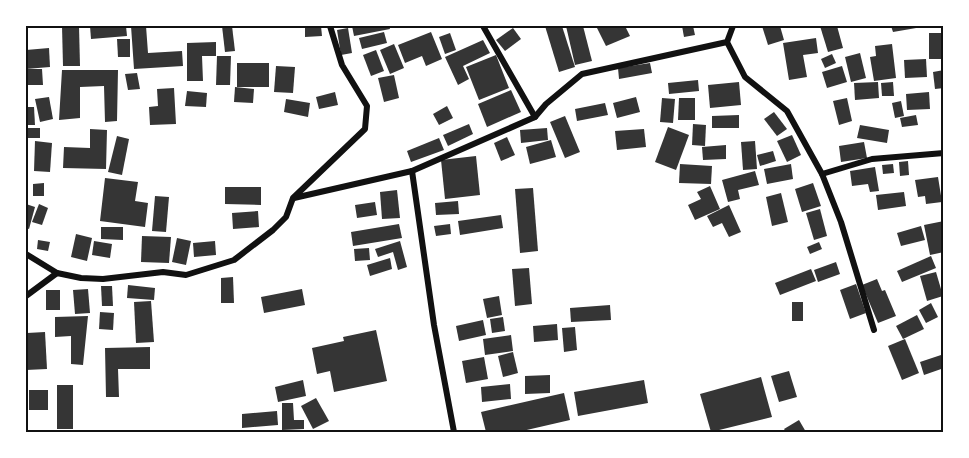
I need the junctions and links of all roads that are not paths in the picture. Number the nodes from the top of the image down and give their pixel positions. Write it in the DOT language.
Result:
graph roads {
  1 [pos="330,26"];
  2 [pos="483,26"];
  3 [pos="733,26"];
  4 [pos="727,42"];
  5 [pos="535,117"];
  6 [pos="944,153"];
  7 [pos="412,171"];
  8 [pos="822,174"];
  9 [pos="293,198"];
  10 [pos="26,254"];
  11 [pos="57,273"];
  12 [pos="26,296"];
  13 [pos="874,330"];
  14 [pos="454,432"];
  1 -- 9 [label="street"];
  2 -- 5 [label="street"];
  3 -- 4 [label="street"];
  4 -- 5 [label="street"];
  4 -- 8 [label="street"];
  5 -- 7 [label="street"];
  6 -- 8 [label="street"];
  7 -- 9 [label="street"];
  7 -- 14 [label="street"];
  8 -- 13 [label="street"];
  9 -- 11 [label="street"];
  10 -- 11 [label="street"];
  11 -- 12 [label="street"];
}
